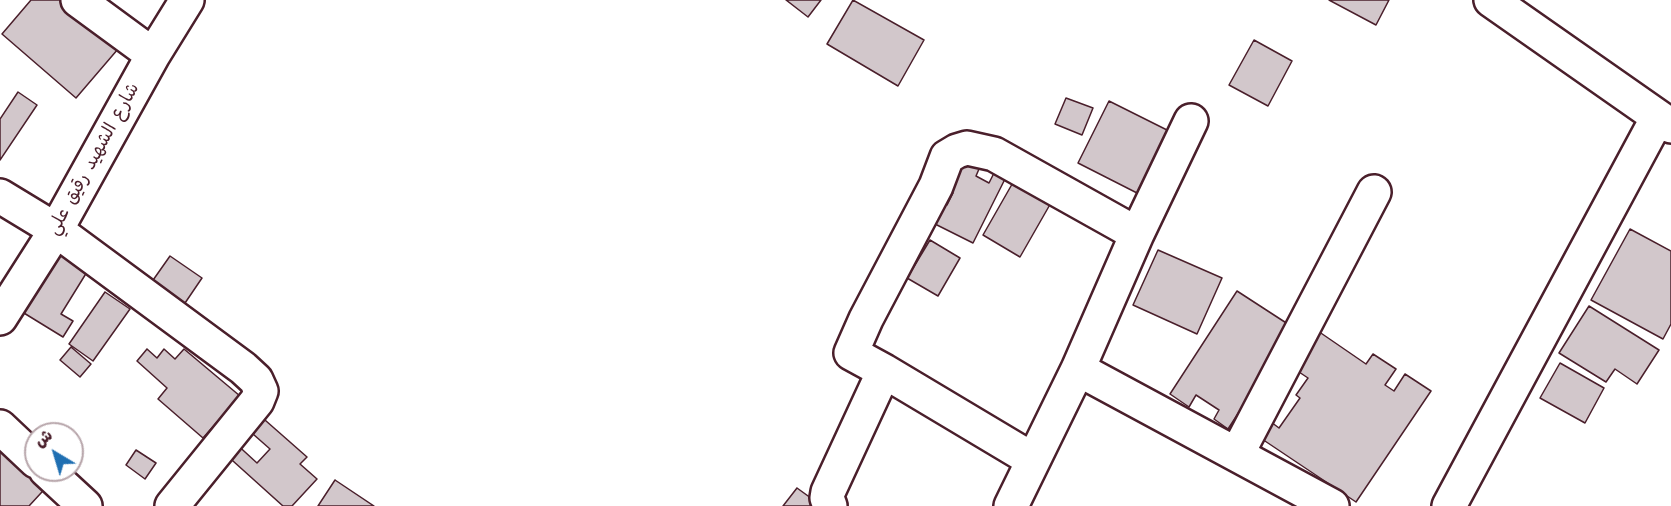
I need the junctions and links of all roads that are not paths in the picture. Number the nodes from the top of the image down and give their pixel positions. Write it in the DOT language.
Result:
graph roads {
  1 [pos="78,0"];
  2 [pos="187,0"];
  3 [pos="1491,0"];
  4 [pos="153,55"];
  5 [pos="1191,121"];
  6 [pos="1664,122"];
  7 [pos="1374,192"];
  8 [pos="0,196"];
  9 [pos="56,230"];
  10 [pos="1137,234"];
  11 [pos="0,318"];
  12 [pos="1077,369"];
  13 [pos="884,371"];
  14 [pos="0,427"];
  15 [pos="24,450"];
  16 [pos="1237,454"];
  17 [pos="1033,460"];
  18 [pos="59,482"];
  19 [pos="85,506"];
  20 [pos="172,506"];
  21 [pos="830,506"];
  22 [pos="1011,506"];
  23 [pos="1332,506"];
  24 [pos="1449,506"];
  1 -- 4 [label="street"];
  2 -- 4 [label="street, شارع الشهيد رقيق علي"];
  3 -- 6 [label="street"];
  4 -- 9 [label="street, شارع الشهيد رقيق علي"];
  5 -- 10 [label="street"];
  6 -- 24 [label="street"];
  7 -- 16 [label="street"];
  8 -- 9 [label="street"];
  9 -- 11 [label="street, شارع الشهيد رقيق علي"];
  9 -- 20 [label="street"];
  10 -- 12 [label="street"];
  10 -- 13 [label="street"];
  12 -- 16 [label="street"];
  12 -- 17 [label="street"];
  13 -- 17 [label="street"];
  13 -- 21 [label="street"];
  14 -- 15 [label="street"];
  16 -- 23 [label="street"];
  17 -- 22 [label="street"];
  18 -- 19 [label="street"];
}
